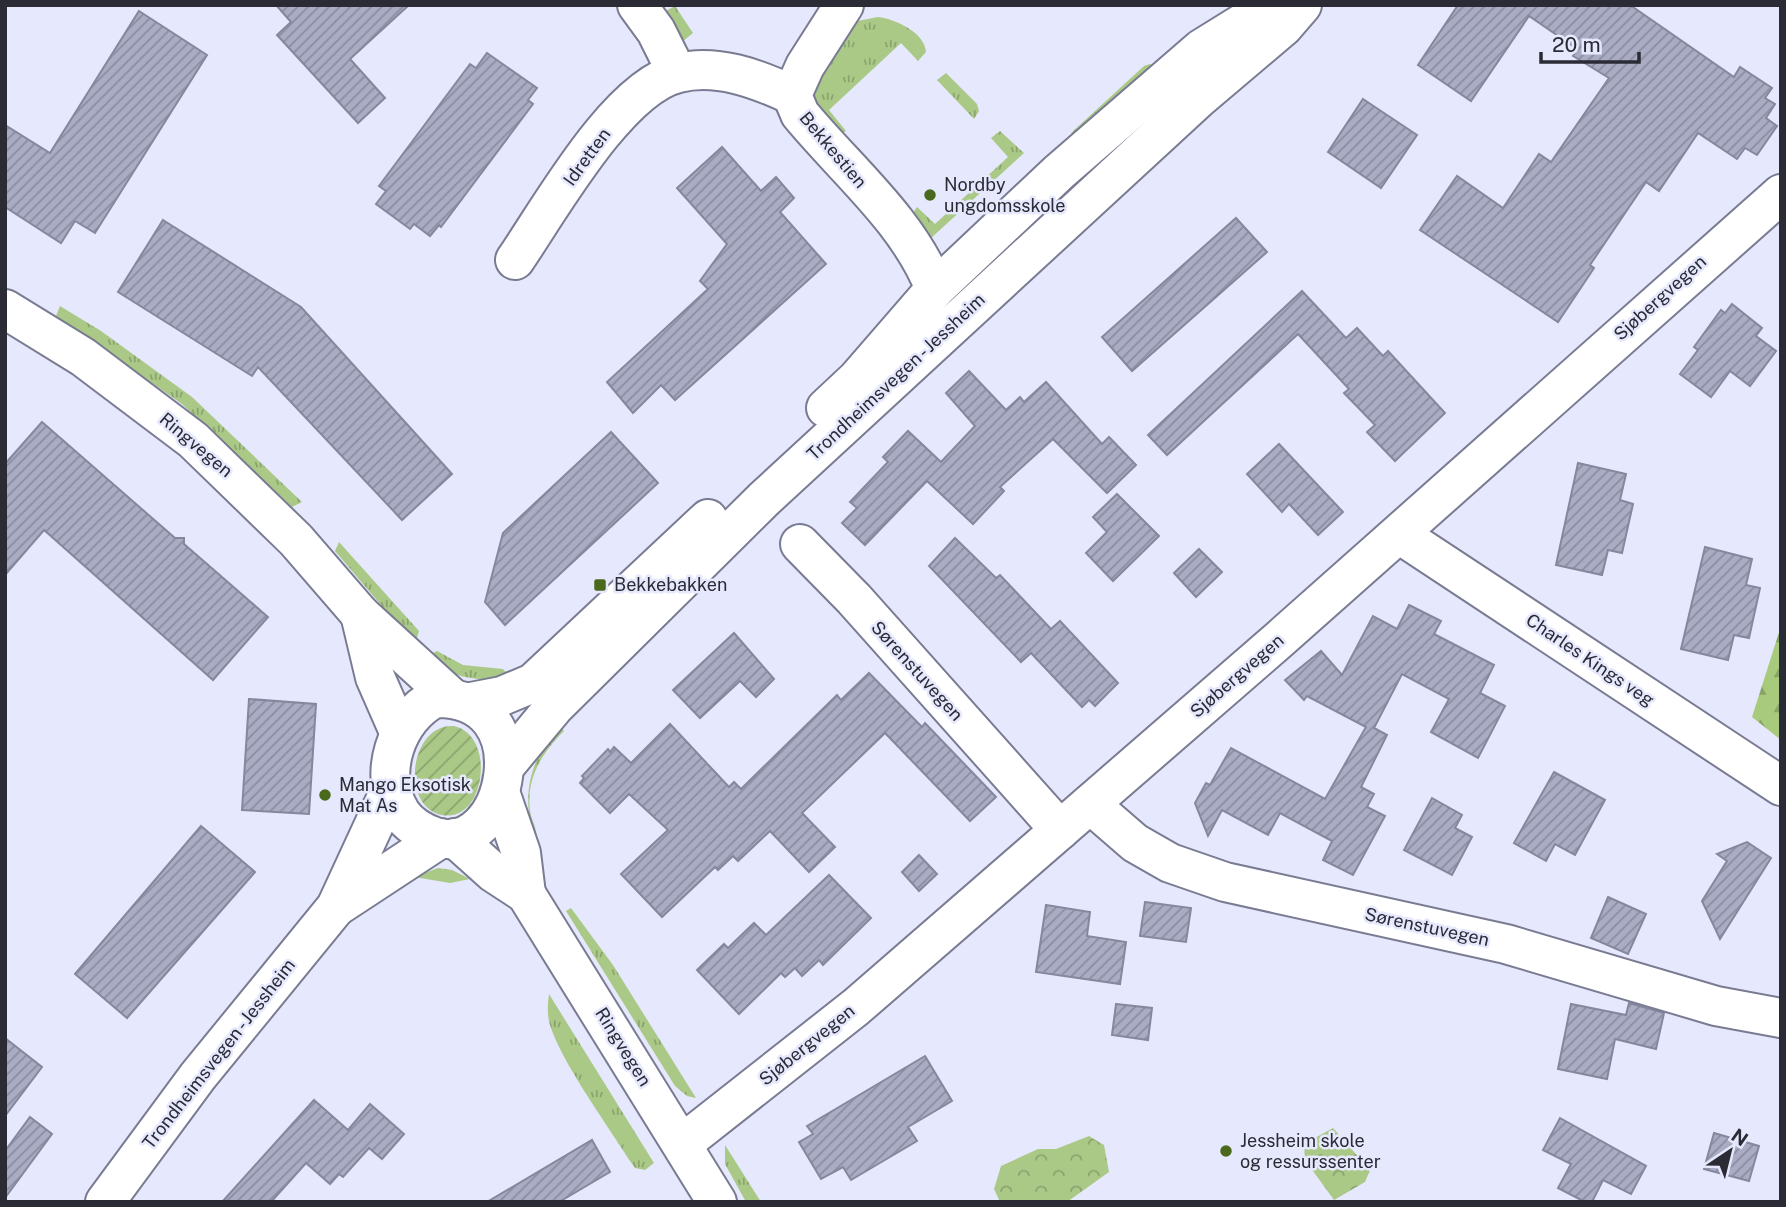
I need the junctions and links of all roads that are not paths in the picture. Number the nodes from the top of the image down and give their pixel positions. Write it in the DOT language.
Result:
graph roads {
  1 [pos="637,5"];
  2 [pos="844,5"];
  3 [pos="1272,5"];
  4 [pos="1302,5"];
  5 [pos="677,73"];
  6 [pos="792,95"];
  7 [pos="1781,194"];
  8 [pos="515,260"];
  9 [pos="935,289"];
  10 [pos="5,309"];
  11 [pos="1399,534"];
  12 [pos="800,544"];
  13 [pos="360,614"];
  14 [pos="461,700"];
  15 [pos="400,734"];
  16 [pos="503,779"];
  17 [pos="1781,786"];
  18 [pos="391,788"];
  19 [pos="1090,804"];
  20 [pos="1060,830"];
  21 [pos="448,838"];
  22 [pos="526,894"];
  23 [pos="335,907"];
  24 [pos="1781,1018"];
  25 [pos="682,1144"];
  26 [pos="105,1202"];
  27 [pos="717,1202"];
  1 -- 5 [label="main road"];
  2 -- 6 [label="main road, Bekkestien"];
  3 -- 9 [label="main road, Trondheimsvegen - Jessheim"];
  4 -- 16 [label="main road, Trondheimsvegen - Jessheim"];
  5 -- 6 [label="main road, Idretten"];
  5 -- 8 [label="main road, Idretten"];
  6 -- 9 [label="main road, Bekkestien"];
  7 -- 11 [label="main road, Sjøbergvegen"];
  9 -- 14 [label="main road, Trondheimsvegen - Jessheim"];
  10 -- 13 [label="main road, Ringvegen"];
  11 -- 17 [label="main road, Charles Kings veg"];
  11 -- 19 [label="main road, Sjøbergvegen"];
  12 -- 20 [label="main road, Sørenstuvegen"];
  13 -- 14 [label="main road, Ringvegen"];
  13 -- 15 [label="main road, Ringvegen"];
  14 -- 15 [label="main road"];
  14 -- 16 [label="main road"];
  15 -- 18 [label="main road"];
  16 -- 21 [label="main road"];
  16 -- 22 [label="main road, Ringvegen"];
  18 -- 21 [label="main road"];
  18 -- 23 [label="main road, Trondheimsvegen - Jessheim"];
  19 -- 20 [label="main road, Sjøbergvegen"];
  19 -- 24 [label="main road, Sørenstuvegen"];
  20 -- 25 [label="main road, Sjøbergvegen"];
  21 -- 22 [label="main road, Ringvegen"];
  21 -- 23 [label="main road, Trondheimsvegen - Jessheim"];
  22 -- 25 [label="main road, Ringvegen"];
  23 -- 26 [label="main road, Trondheimsvegen - Jessheim"];
  25 -- 27 [label="main road, Ringvegen"];
}
